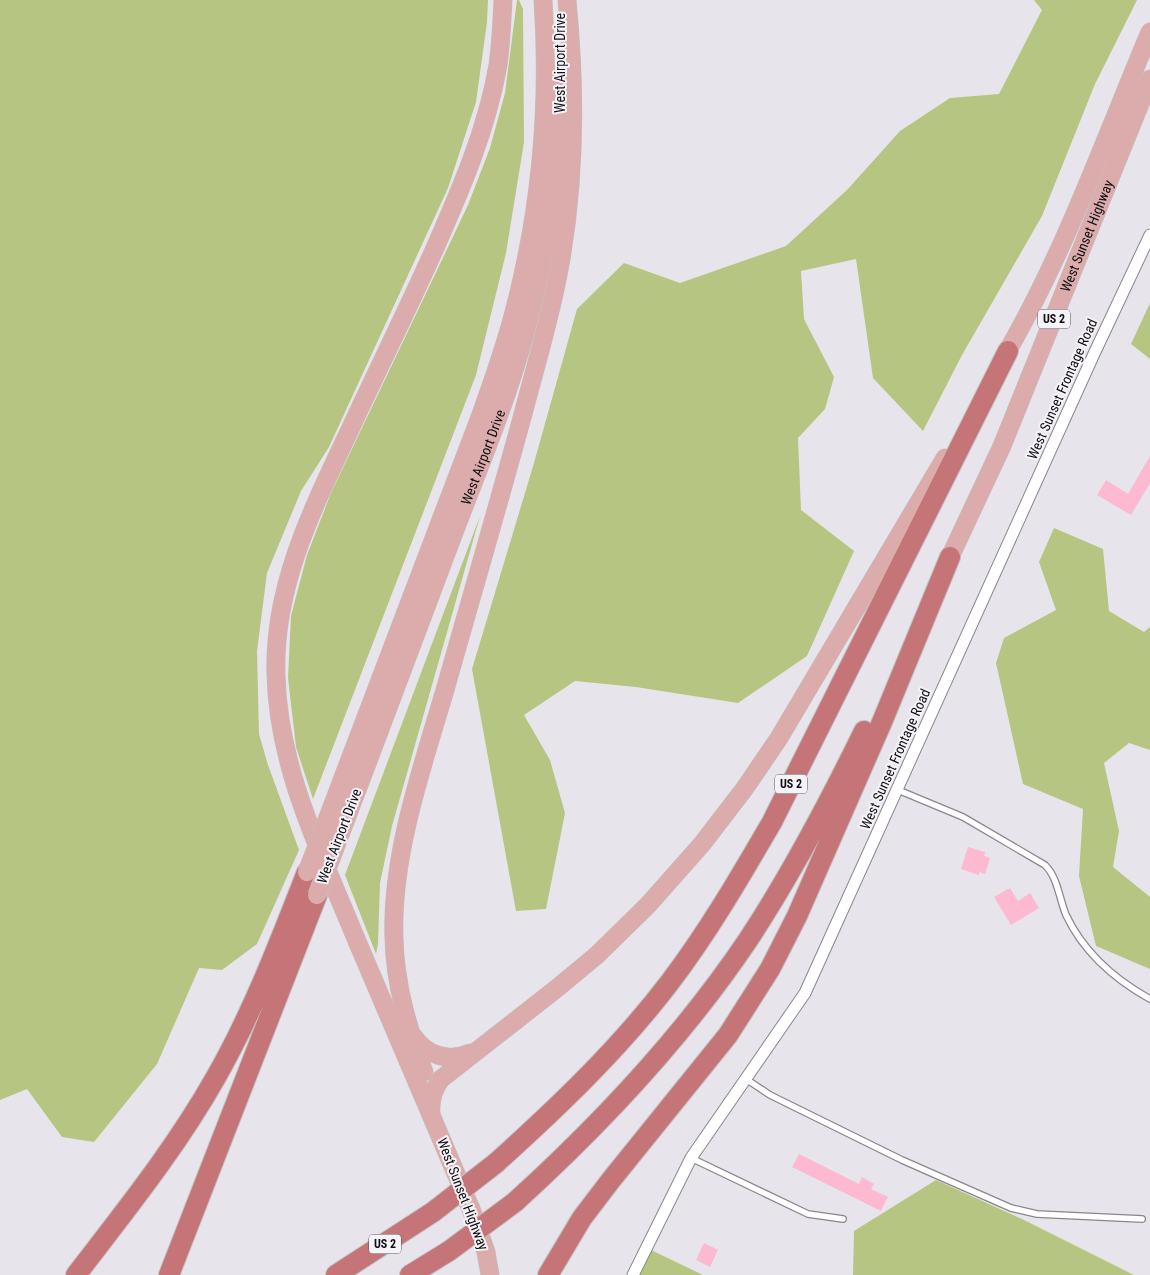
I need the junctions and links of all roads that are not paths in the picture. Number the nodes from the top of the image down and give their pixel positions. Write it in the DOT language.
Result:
graph roads {
  1 [pos="503,0"];
  2 [pos="543,0"];
  3 [pos="559,0"];
  4 [pos="567,0"];
  5 [pos="1150,32"];
  6 [pos="1144,64"];
  7 [pos="1150,79"];
  8 [pos="1150,235"];
  9 [pos="1008,351"];
  10 [pos="950,557"];
  11 [pos="898,790"];
  12 [pos="307,872"];
  13 [pos="317,895"];
  14 [pos="1150,999"];
  15 [pos="410,1031"];
  16 [pos="484,1046"];
  17 [pos="746,1079"];
  18 [pos="433,1093"];
  19 [pos="431,1115"];
  20 [pos="691,1158"];
  21 [pos="843,1219"];
  22 [pos="1142,1219"];
  23 [pos="76,1275"];
  24 [pos="169,1275"];
  25 [pos="336,1275"];
  26 [pos="410,1275"];
  27 [pos="490,1275"];
  28 [pos="501,1275"];
  29 [pos="548,1275"];
  30 [pos="633,1275"];
  1 -- 19 [label="main road, West Sunset Highway"];
  2 -- 12 [label="main road, West Airport Drive, bridge"];
  3 -- 13 [label="main road, West Airport Drive, bridge"];
  4 -- 15 [label="main road"];
  5 -- 6 [label="main road, West Sunset Highway / US 2"];
  6 -- 9 [label="main road, West Sunset Highway / US 2"];
  7 -- 10 [label="main road, West Sunset Highway / US 2"];
  8 -- 11 [label="street, West Sunset Frontage Road"];
  9 -- 16 [label="main road, West Sunset Highway"];
  9 -- 25 [label="highway, US 2, bridge"];
  10 -- 26 [label="highway, US 2, bridge"];
  10 -- 29 [label="highway"];
  11 -- 14 [label="lane"];
  11 -- 17 [label="street, West Sunset Frontage Road"];
  12 -- 23 [label="highway"];
  13 -- 24 [label="highway"];
  15 -- 16 [label="main road"];
  15 -- 18 [label="main road"];
  16 -- 18 [label="main road, West Sunset Highway"];
  17 -- 20 [label="street, West Sunset Frontage Road"];
  17 -- 22 [label="lane"];
  18 -- 19 [label="main road"];
  18 -- 28 [label="main road"];
  19 -- 27 [label="main road, West Sunset Highway"];
  20 -- 21 [label="lane"];
  20 -- 30 [label="street, West Sunset Frontage Road"];
}
